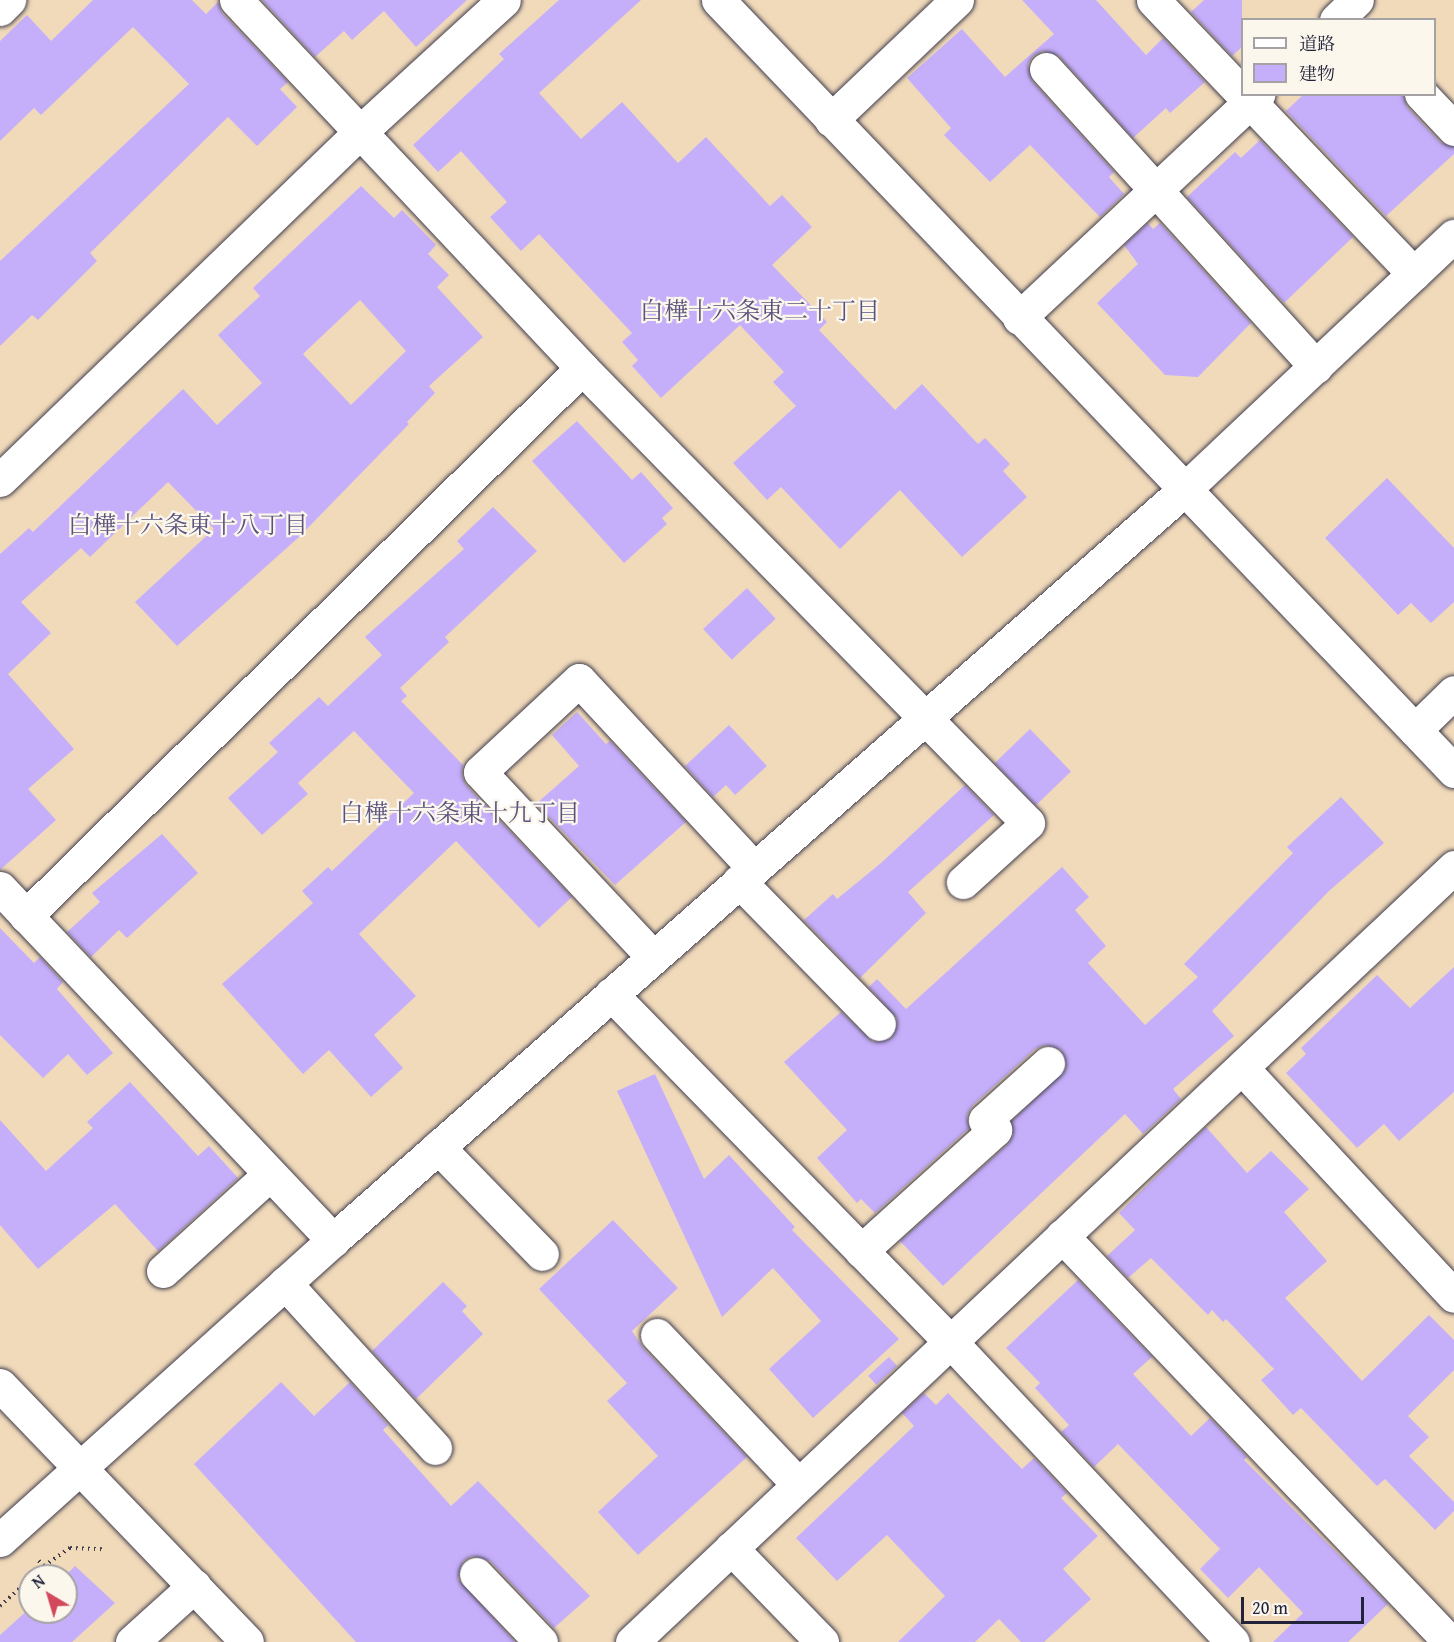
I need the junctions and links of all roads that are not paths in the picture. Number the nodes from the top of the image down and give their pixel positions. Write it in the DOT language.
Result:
graph roads {
  1 [pos="9,0"];
  2 [pos="236,0"];
  3 [pos="504,0"];
  4 [pos="718,0"];
  5 [pos="957,0"];
  6 [pos="1153,0"];
  7 [pos="0,9"];
  8 [pos="1046,69"];
  9 [pos="1241,87"];
  10 [pos="1423,96"];
  11 [pos="1253,99"];
  12 [pos="831,120"];
  13 [pos="1454,129"];
  14 [pos="360,132"];
  15 [pos="1154,192"];
  16 [pos="1454,236"];
  17 [pos="1414,274"];
  18 [pos="1019,318"];
  19 [pos="1316,367"];
  20 [pos="582,368"];
  21 [pos="0,480"];
  22 [pos="1183,491"];
  23 [pos="1454,692"];
  24 [pos="926,715"];
  25 [pos="1415,730"];
  26 [pos="1454,771"];
  27 [pos="1454,867"];
  28 [pos="746,875"];
  29 [pos="963,882"];
  30 [pos="0,888"];
  31 [pos="26,916"];
  32 [pos="653,957"];
  33 [pos="611,994"];
  34 [pos="879,1024"];
  35 [pos="1048,1063"];
  36 [pos="1242,1068"];
  37 [pos="438,1147"];
  38 [pos="270,1174"];
  39 [pos="1062,1236"];
  40 [pos="333,1240"];
  41 [pos="861,1251"];
  42 [pos="542,1254"];
  43 [pos="163,1271"];
  44 [pos="285,1283"];
  45 [pos="1454,1296"];
  46 [pos="657,1335"];
  47 [pos="950,1341"];
  48 [pos="0,1385"];
  49 [pos="435,1448"];
  50 [pos="77,1466"];
  51 [pos="797,1483"];
  52 [pos="0,1540"];
  53 [pos="731,1548"];
  54 [pos="476,1574"];
  55 [pos="194,1586"];
  56 [pos="1452,1641"];
  57 [pos="132,1642"];
  58 [pos="247,1642"];
  59 [pos="541,1642"];
  60 [pos="632,1642"];
  61 [pos="822,1642"];
  62 [pos="1233,1642"];
  1 -- 7 [label="street"];
  2 -- 14 [label="street"];
  3 -- 14 [label="street"];
  4 -- 12 [label="street"];
  5 -- 12 [label="street"];
  6 -- 9 [label="street"];
  8 -- 15 [label="street"];
  10 -- 13 [label="street"];
  11 -- 15 [label="street"];
  11 -- 17 [label="street"];
  12 -- 18 [label="street"];
  14 -- 20 [label="street"];
  14 -- 21 [label="street"];
  15 -- 18 [label="street"];
  15 -- 19 [label="street"];
  16 -- 17 [label="street"];
  17 -- 19 [label="street"];
  18 -- 22 [label="street"];
  19 -- 22 [label="street"];
  20 -- 24 [label="street"];
  20 -- 31 [label="street"];
  22 -- 24 [label="street"];
  22 -- 25 [label="street"];
  23 -- 25 [label="street"];
  24 -- 28 [label="street"];
  24 -- 29 [label="street"];
  25 -- 26 [label="street"];
  27 -- 36 [label="street"];
  28 -- 32 [label="street"];
  28 -- 32 [label="street"];
  28 -- 34 [label="street"];
  30 -- 31 [label="street"];
  31 -- 38 [label="street"];
  32 -- 33 [label="street"];
  33 -- 37 [label="street"];
  33 -- 41 [label="street"];
  35 -- 41 [label="street"];
  36 -- 39 [label="street"];
  36 -- 45 [label="street"];
  37 -- 40 [label="street"];
  37 -- 42 [label="street"];
  38 -- 40 [label="street"];
  38 -- 43 [label="street"];
  39 -- 47 [label="street"];
  39 -- 56 [label="street"];
  40 -- 44 [label="street"];
  41 -- 47 [label="street"];
  44 -- 49 [label="street"];
  44 -- 50 [label="street"];
  46 -- 51 [label="street"];
  47 -- 51 [label="street"];
  47 -- 62 [label="street"];
  48 -- 50 [label="street"];
  50 -- 52 [label="street"];
  50 -- 55 [label="street"];
  51 -- 53 [label="street"];
  53 -- 60 [label="street"];
  53 -- 61 [label="street"];
  54 -- 59 [label="street"];
  55 -- 57 [label="street"];
  55 -- 58 [label="street"];
}
